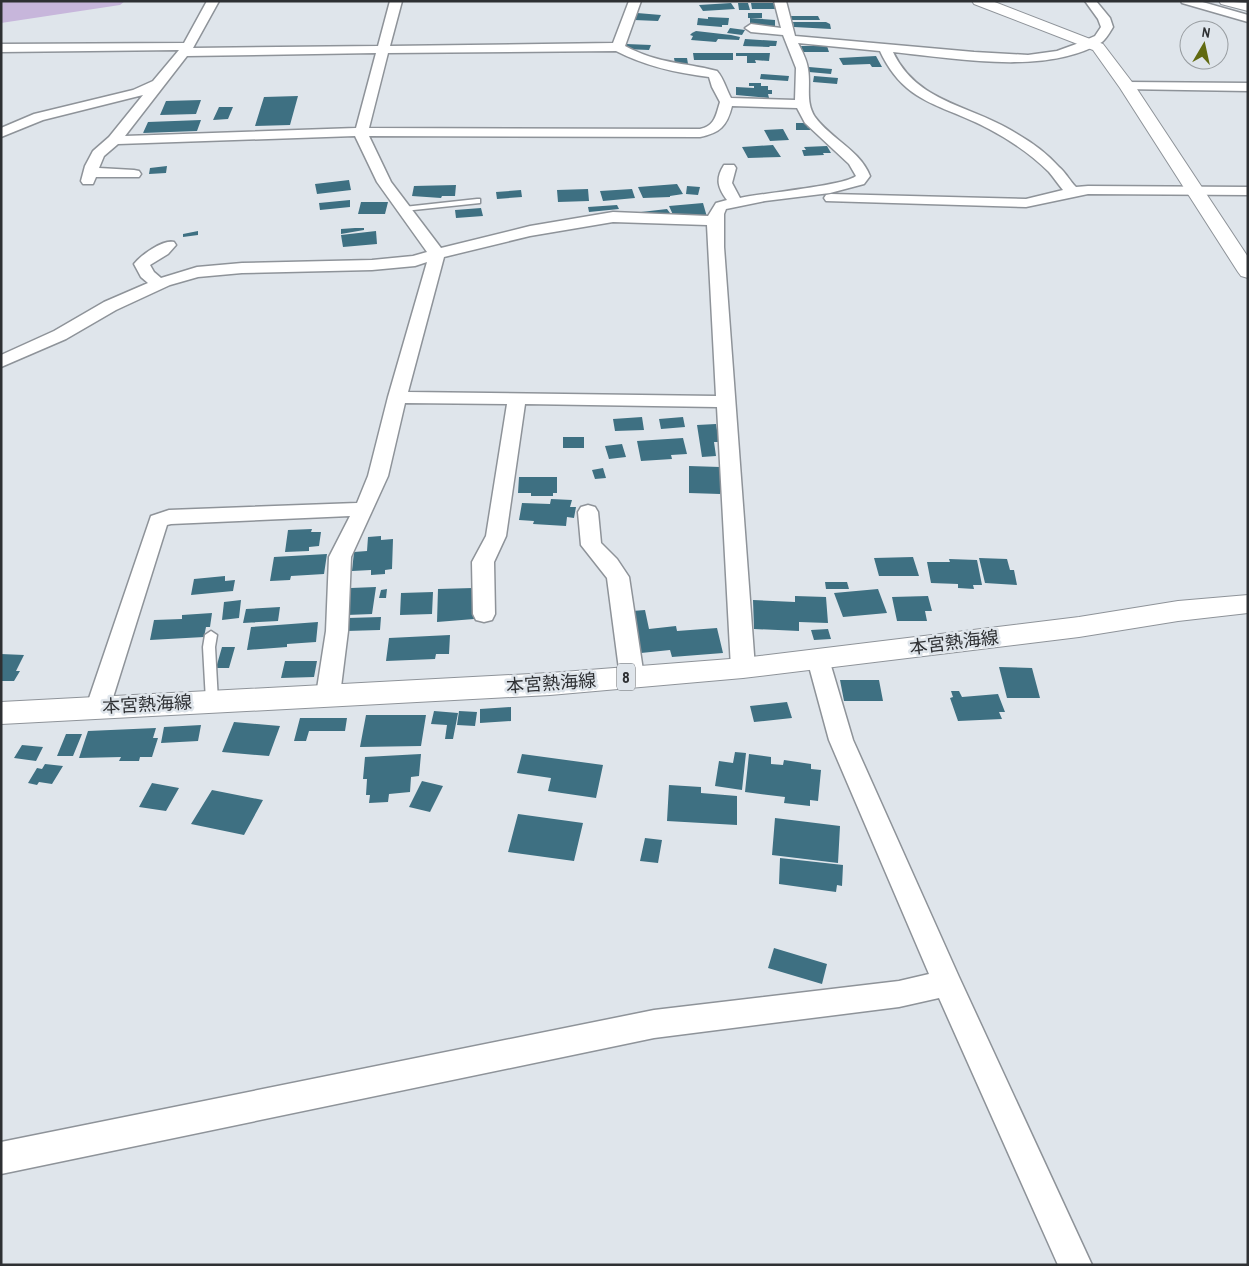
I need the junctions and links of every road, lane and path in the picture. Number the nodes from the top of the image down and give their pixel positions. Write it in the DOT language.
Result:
graph roads {
  1 [pos="213,1"];
  2 [pos="396,1"];
  3 [pos="635,1"];
  4 [pos="780,1"];
  5 [pos="979,1"];
  6 [pos="1090,1"];
  7 [pos="1186,1"];
  8 [pos="1226,1"];
  9 [pos="1248,7"];
  10 [pos="1248,18"];
  11 [pos="751,28"];
  12 [pos="790,35"];
  13 [pos="1091,43"];
  14 [pos="1,48"];
  15 [pos="618,48"];
  16 [pos="885,48"];
  17 [pos="185,49"];
  18 [pos="383,50"];
  19 [pos="158,84"];
  20 [pos="1127,86"];
  21 [pos="1248,87"];
  22 [pos="727,102"];
  23 [pos="802,104"];
  24 [pos="361,132"];
  25 [pos="1,133"];
  26 [pos="114,140"];
  27 [pos="729,168"];
  28 [pos="134,174"];
  29 [pos="1072,191"];
  30 [pos="1195,191"];
  31 [pos="1248,191"];
  32 [pos="477,202"];
  33 [pos="741,203"];
  34 [pos="404,209"];
  35 [pos="716,221"];
  36 [pos="168,245"];
  37 [pos="437,254"];
  38 [pos="1248,272"];
  39 [pos="159,285"];
  40 [pos="1,362"];
  41 [pos="397,397"];
  42 [pos="517,399"];
  43 [pos="726,402"];
  44 [pos="364,509"];
  45 [pos="588,512"];
  46 [pos="1248,604"];
  47 [pos="484,614"];
  48 [pos="211,635"];
  49 [pos="818,659"];
  50 [pos="742,668"];
  51 [pos="632,677"];
  52 [pos="328,695"];
  53 [pos="212,701"];
  54 [pos="98,707"];
  55 [pos="1,713"];
  56 [pos="947,983"];
  57 [pos="1,1158"];
  58 [pos="1075,1265"];
  1 -- 17 [label="street"];
  2 -- 18 [label="street"];
  3 -- 15 [label="street"];
  4 -- 12 [label="street"];
  5 -- 13 [label="main road"];
  6 -- 13 [label="street"];
  7 -- 10 [label="street"];
  8 -- 9 [label="main road"];
  11 -- 12 [label="street"];
  12 -- 16 [label="street"];
  12 -- 23 [label="street"];
  13 -- 16 [label="street"];
  13 -- 20 [label="main road"];
  14 -- 17 [label="street"];
  15 -- 18 [label="street"];
  15 -- 22 [label="street"];
  16 -- 29 [label="street"];
  17 -- 18 [label="street"];
  17 -- 19 [label="street"];
  18 -- 24 [label="street"];
  19 -- 25 [label="street"];
  19 -- 26 [label="street"];
  20 -- 21 [label="street"];
  20 -- 30 [label="main road"];
  22 -- 23 [label="street"];
  22 -- 24 [label="street"];
  23 -- 33 [label="street"];
  24 -- 26 [label="street"];
  24 -- 34 [label="street"];
  26 -- 28 [label="street"];
  27 -- 33 [label="street"];
  29 -- 30 [label="street"];
  29 -- 33 [label="street"];
  30 -- 31 [label="street"];
  30 -- 38 [label="main road"];
  32 -- 34 [label="lane"];
  33 -- 35 [label="street"];
  34 -- 37 [label="street"];
  35 -- 37 [label="street"];
  35 -- 43 [label="street"];
  36 -- 39 [label="street"];
  37 -- 39 [label="street"];
  37 -- 41 [label="street"];
  39 -- 40 [label="street"];
  41 -- 42 [label="street"];
  41 -- 44 [label="street"];
  42 -- 43 [label="street"];
  42 -- 47 [label="street"];
  43 -- 50 [label="street"];
  44 -- 52 [label="street"];
  44 -- 54 [label="street"];
  45 -- 51 [label="street"];
  46 -- 49 [label="main road, 本宮熱海線 / 8"];
  48 -- 53 [label="lane"];
  49 -- 50 [label="main road, 本宮熱海線 / 8"];
  49 -- 56 [label="street"];
  50 -- 51 [label="main road, 本宮熱海線 / 8"];
  51 -- 52 [label="main road, 本宮熱海線 / 8"];
  52 -- 53 [label="main road, 本宮熱海線 / 8"];
  53 -- 54 [label="main road, 本宮熱海線 / 8"];
  54 -- 55 [label="main road, 本宮熱海線 / 8"];
  56 -- 57 [label="street"];
  56 -- 58 [label="street"];
}
